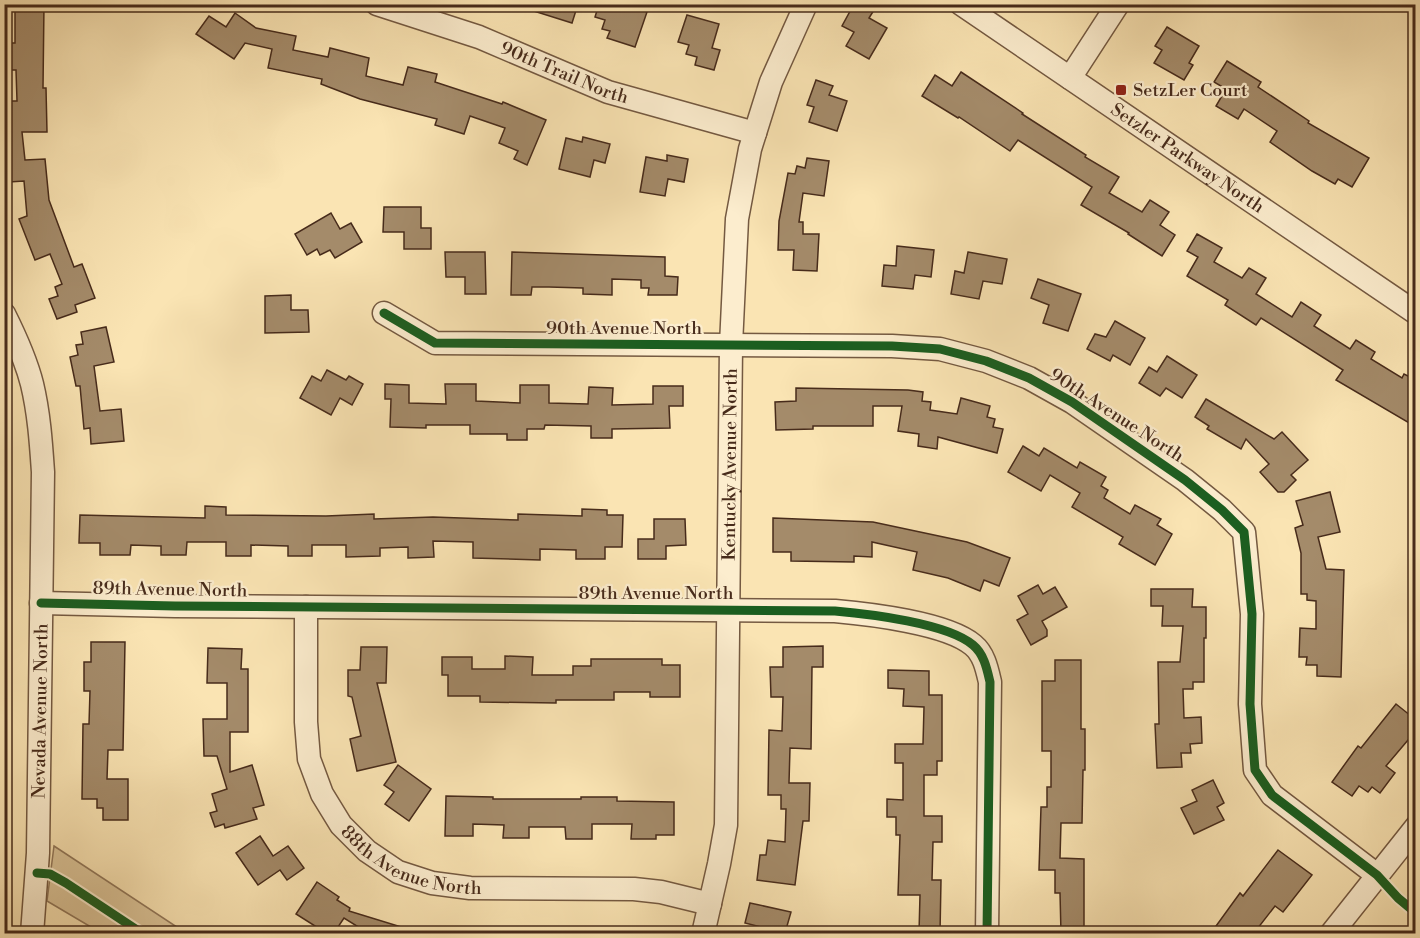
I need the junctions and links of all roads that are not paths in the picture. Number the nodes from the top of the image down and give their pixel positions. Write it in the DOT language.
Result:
graph roads {
  1 [pos="377,4"];
  2 [pos="806,4"];
  3 [pos="961,4"];
  4 [pos="1118,4"];
  5 [pos="1070,78"];
  6 [pos="755,133"];
  7 [pos="384,313"];
  8 [pos="1416,313"];
  9 [pos="4,314"];
  10 [pos="731,345"];
  11 [pos="41,603"];
  12 [pos="306,608"];
  13 [pos="729,610"];
  14 [pos="1416,827"];
  15 [pos="1377,875"];
  16 [pos="710,904"];
  17 [pos="32,933"];
  18 [pos="703,933"];
  19 [pos="987,933"];
  20 [pos="1331,933"];
  1 -- 6 [label="street, 90th Trail North"];
  2 -- 6 [label="street, Kentucky Avenue North"];
  3 -- 5 [label="street, Setzler Parkway North"];
  4 -- 5 [label="street"];
  5 -- 8 [label="street, Setzler Parkway North"];
  6 -- 10 [label="street, Kentucky Avenue North"];
  7 -- 10 [label="street, 90th Avenue North"];
  9 -- 11 [label="street, Nevada Avenue North"];
  10 -- 13 [label="street, Kentucky Avenue North"];
  10 -- 15 [label="street, 90th Avenue North"];
  11 -- 12 [label="street, 89th Avenue North"];
  11 -- 17 [label="street, Nevada Avenue North"];
  12 -- 13 [label="street, 89th Avenue North"];
  12 -- 16 [label="street, 88th Avenue North"];
  13 -- 16 [label="street, Kentucky Avenue North"];
  13 -- 19 [label="street, 89th Avenue North"];
  14 -- 15 [label="street"];
  15 -- 20 [label="street"];
  16 -- 18 [label="street, Kentucky Avenue North"];
}
